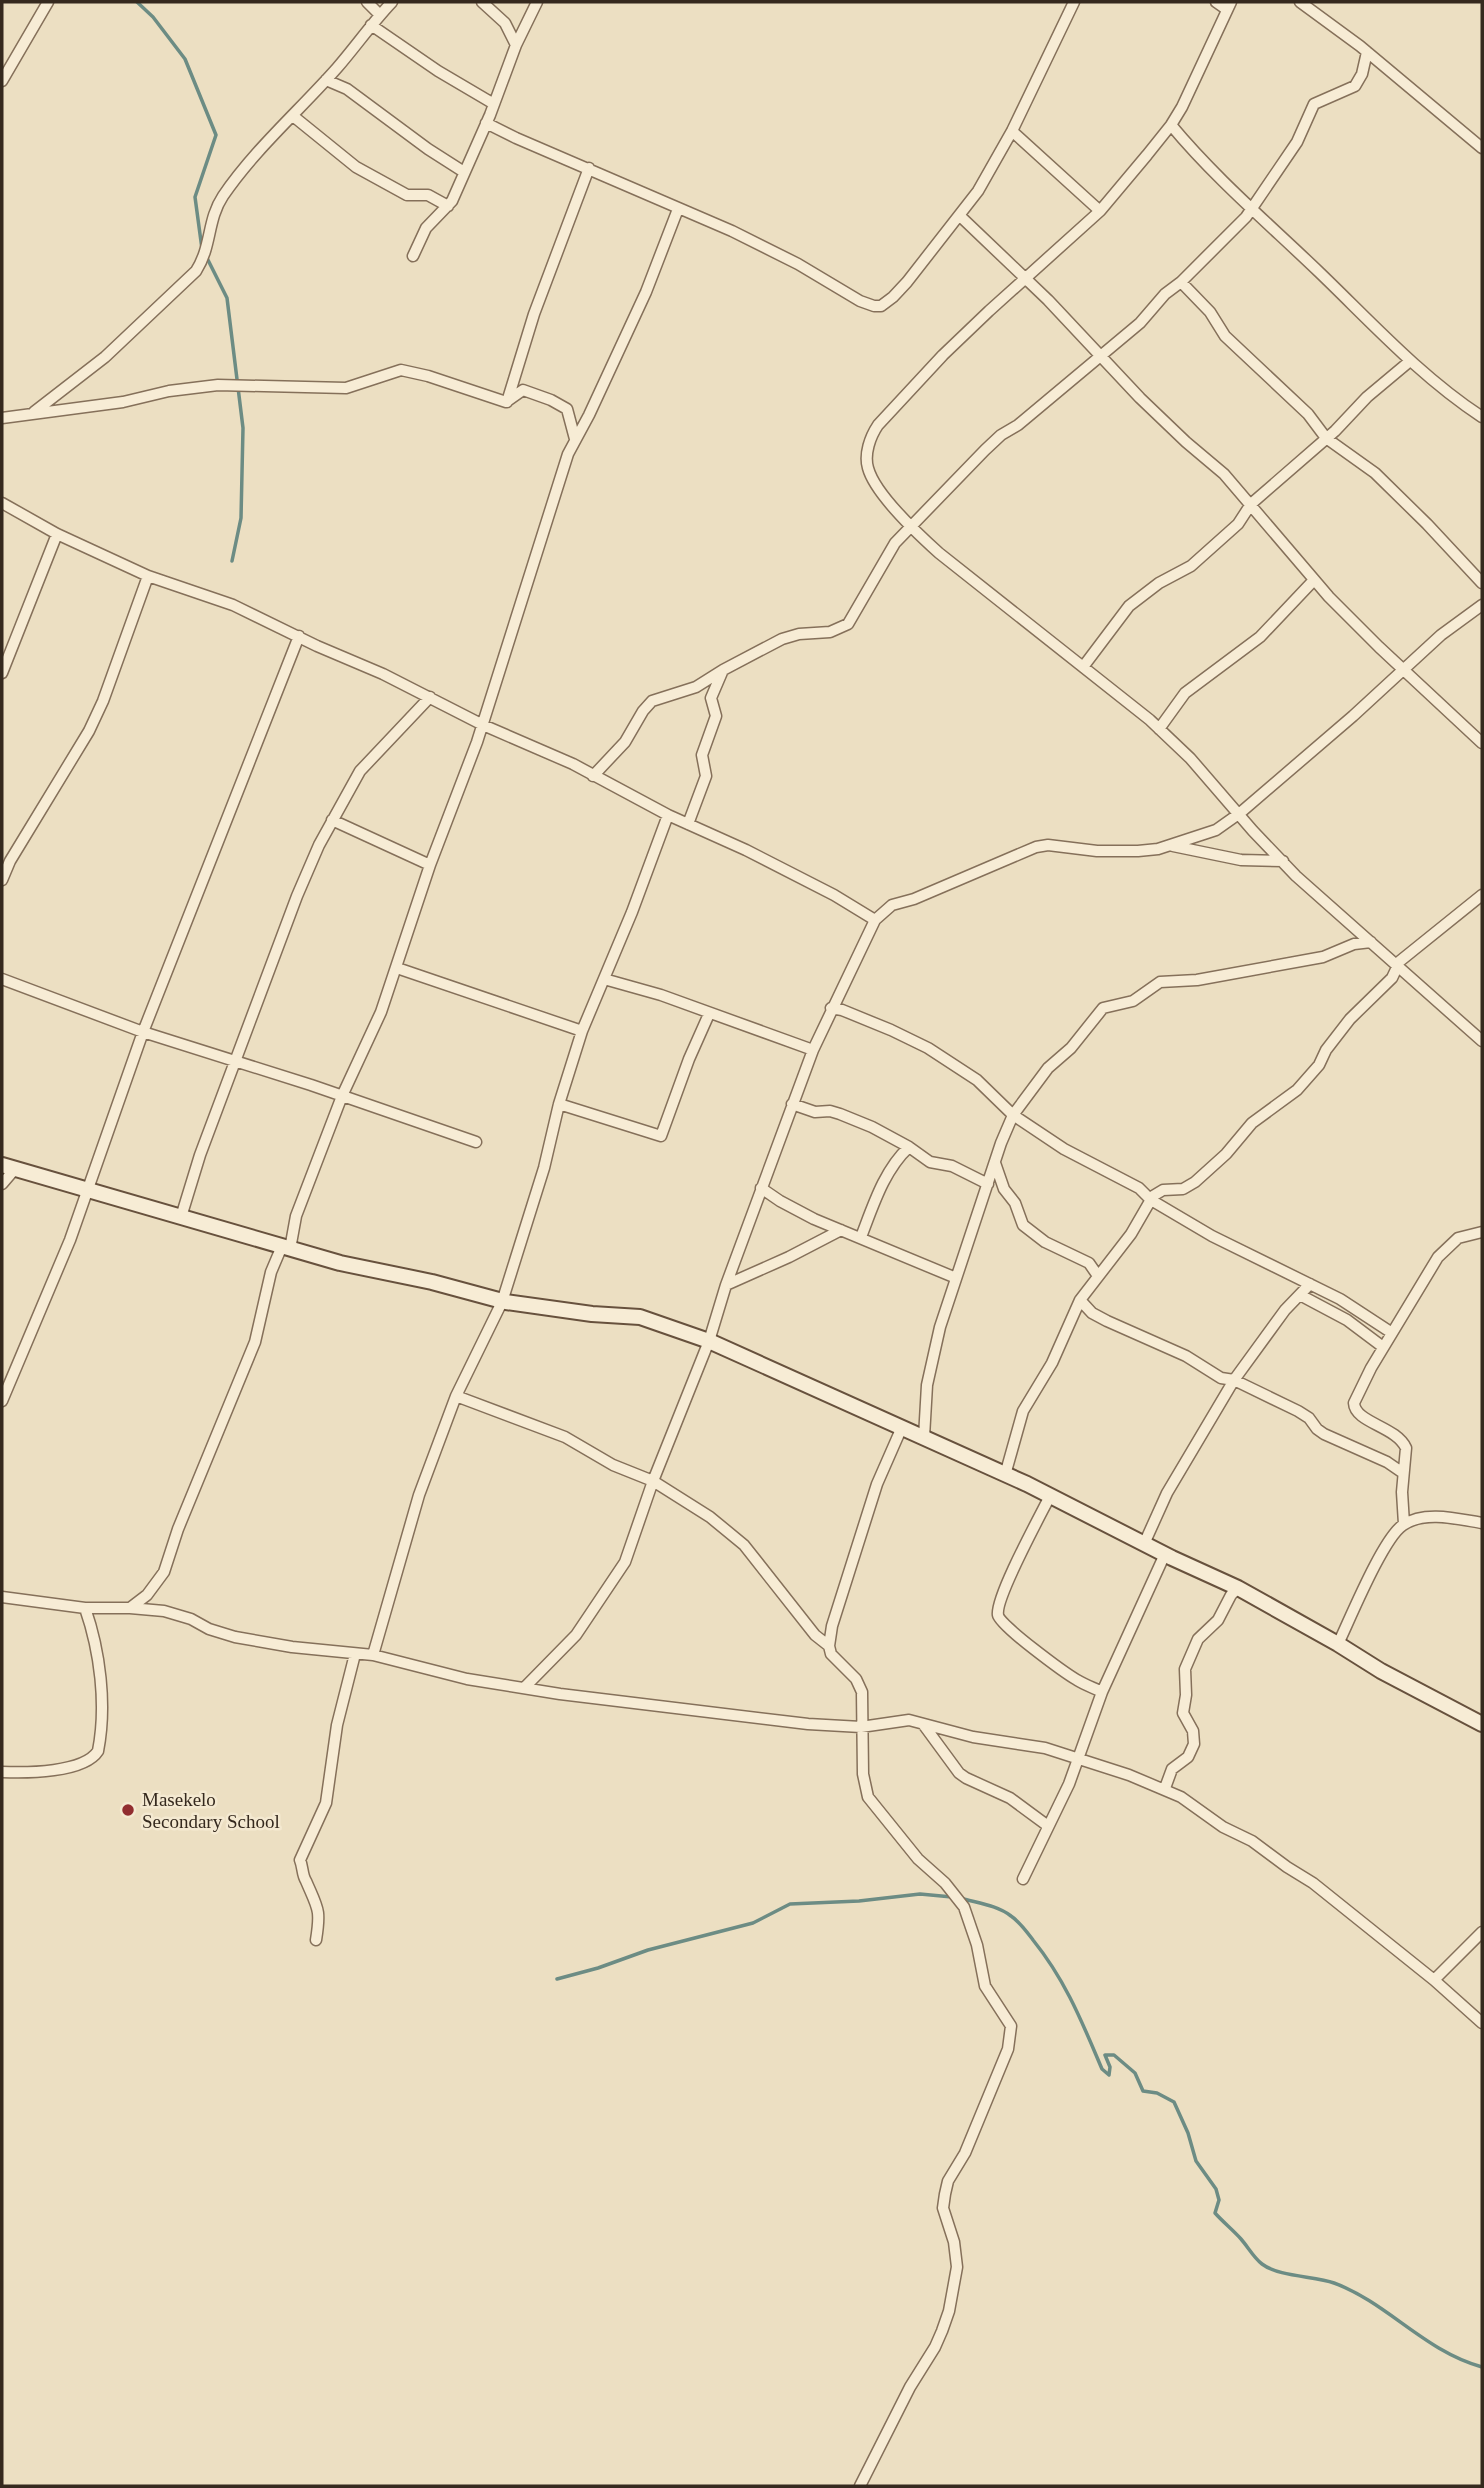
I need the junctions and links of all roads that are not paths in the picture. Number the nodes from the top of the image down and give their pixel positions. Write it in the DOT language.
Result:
graph roads {
  1 [pos="367,2"];
  2 [pos="392,2"];
  3 [pos="482,2"];
  4 [pos="537,2"];
  5 [pos="1074,2"];
  6 [pos="1216,2"];
  7 [pos="1300,2"];
  8 [pos="44,4"];
  9 [pos="1228,6"];
  10 [pos="380,15"];
  11 [pos="372,25"];
  12 [pos="516,45"];
  13 [pos="1367,52"];
  14 [pos="326,80"];
  15 [pos="2,81"];
  16 [pos="494,104"];
  17 [pos="293,116"];
  18 [pos="486,123"];
  19 [pos="1171,125"];
  20 [pos="1012,131"];
  21 [pos="1482,148"];
  22 [pos="589,168"];
  23 [pos="464,172"];
  24 [pos="449,206"];
  25 [pos="678,209"];
  26 [pos="1252,209"];
  27 [pos="1100,211"];
  28 [pos="960,216"];
  29 [pos="413,256"];
  30 [pos="1026,278"];
  31 [pos="1181,282"];
  32 [pos="1099,356"];
  33 [pos="1410,361"];
  34 [pos="506,402"];
  35 [pos="31,414"];
  36 [pos="1482,417"];
  37 [pos="2,418"];
  38 [pos="1326,438"];
  39 [pos="575,439"];
  40 [pos="2,503"];
  41 [pos="1251,503"];
  42 [pos="910,526"];
  43 [pos="57,534"];
  44 [pos="148,576"];
  45 [pos="1314,580"];
  46 [pos="1482,583"];
  47 [pos="1482,605"];
  48 [pos="299,636"];
  49 [pos="1083,667"];
  50 [pos="723,670"];
  51 [pos="1405,670"];
  52 [pos="2,673"];
  53 [pos="430,697"];
  54 [pos="483,725"];
  55 [pos="1160,729"];
  56 [pos="1482,743"];
  57 [pos="593,776"];
  58 [pos="1240,813"];
  59 [pos="668,816"];
  60 [pos="332,820"];
  61 [pos="688,824"];
  62 [pos="1169,846"];
  63 [pos="1283,861"];
  64 [pos="430,865"];
  65 [pos="2,880"];
  66 [pos="1482,895"];
  67 [pos="875,920"];
  68 [pos="1371,942"];
  69 [pos="1397,966"];
  70 [pos="397,968"];
  71 [pos="2,979"];
  72 [pos="604,979"];
  73 [pos="831,1008"];
  74 [pos="709,1014"];
  75 [pos="582,1031"];
  76 [pos="143,1032"];
  77 [pos="1482,1041"];
  78 [pos="813,1050"];
  79 [pos="235,1061"];
  80 [pos="342,1096"];
  81 [pos="559,1104"];
  82 [pos="792,1104"];
  83 [pos="1013,1115"];
  84 [pos="476,1142"];
  85 [pos="909,1147"];
  86 [pos="995,1163"];
  87 [pos="8,1168"];
  88 [pos="2,1184"];
  89 [pos="988,1184"];
  90 [pos="761,1188"];
  91 [pos="87,1191"];
  92 [pos="1151,1200"];
  93 [pos="181,1217"];
  94 [pos="841,1230"];
  95 [pos="1482,1232"];
  96 [pos="861,1237"];
  97 [pos="286,1248"];
  98 [pos="1098,1276"];
  99 [pos="956,1278"];
  100 [pos="1310,1284"];
  101 [pos="726,1285"];
  102 [pos="1300,1295"];
  103 [pos="1080,1300"];
  104 [pos="502,1302"];
  105 [pos="1392,1333"];
  106 [pos="709,1341"];
  107 [pos="1383,1347"];
  108 [pos="1234,1380"];
  109 [pos="456,1396"];
  110 [pos="2,1401"];
  111 [pos="902,1427"];
  112 [pos="924,1437"];
  113 [pos="1403,1474"];
  114 [pos="1005,1475"];
  115 [pos="653,1481"];
  116 [pos="1050,1496"];
  117 [pos="1482,1523"];
  118 [pos="1404,1524"];
  119 [pos="1144,1544"];
  120 [pos="1165,1554"];
  121 [pos="1238,1588"];
  122 [pos="2,1597"];
  123 [pos="85,1608"];
  124 [pos="130,1608"];
  125 [pos="1338,1644"];
  126 [pos="829,1646"];
  127 [pos="355,1654"];
  128 [pos="373,1655"];
  129 [pos="524,1688"];
  130 [pos="1102,1692"];
  131 [pos="923,1724"];
  132 [pos="1482,1724"];
  133 [pos="862,1727"];
  134 [pos="1079,1758"];
  135 [pos="2,1772"];
  136 [pos="1165,1788"];
  137 [pos="1048,1826"];
  138 [pos="1023,1879"];
  139 [pos="1482,1932"];
  140 [pos="316,1940"];
  141 [pos="1434,1980"];
  142 [pos="1482,2023"];
  143 [pos="860,2486"];
  1 -- 10 [label="street"];
  2 -- 10 [label="street"];
  3 -- 12 [label="street"];
  4 -- 12 [label="street"];
  5 -- 20 [label="street"];
  6 -- 9 [label="street"];
  7 -- 13 [label="street"];
  8 -- 15 [label="street"];
  9 -- 19 [label="street"];
  10 -- 11 [label="street"];
  11 -- 14 [label="street"];
  11 -- 16 [label="street"];
  12 -- 16 [label="street"];
  13 -- 21 [label="street"];
  13 -- 26 [label="street"];
  14 -- 17 [label="street"];
  14 -- 23 [label="street"];
  16 -- 18 [label="street"];
  17 -- 24 [label="street"];
  17 -- 35 [label="street"];
  18 -- 22 [label="street"];
  18 -- 23 [label="street"];
  19 -- 26 [label="street"];
  19 -- 27 [label="street"];
  20 -- 27 [label="street"];
  20 -- 28 [label="street"];
  22 -- 25 [label="street"];
  22 -- 34 [label="street"];
  23 -- 24 [label="street"];
  24 -- 29 [label="street"];
  25 -- 28 [label="street"];
  25 -- 39 [label="street"];
  26 -- 31 [label="street"];
  26 -- 33 [label="street"];
  27 -- 30 [label="street"];
  28 -- 30 [label="street"];
  30 -- 32 [label="street"];
  30 -- 42 [label="street"];
  31 -- 32 [label="street"];
  31 -- 38 [label="street"];
  32 -- 41 [label="street"];
  32 -- 42 [label="street"];
  33 -- 36 [label="street"];
  33 -- 38 [label="street"];
  34 -- 35 [label="street"];
  34 -- 39 [label="street"];
  35 -- 37 [label="street"];
  38 -- 41 [label="street"];
  38 -- 46 [label="street"];
  39 -- 54 [label="street"];
  40 -- 43 [label="street"];
  41 -- 45 [label="street"];
  41 -- 49 [label="street"];
  42 -- 49 [label="street"];
  42 -- 50 [label="street"];
  43 -- 44 [label="street"];
  43 -- 52 [label="street"];
  44 -- 48 [label="street"];
  44 -- 65 [label="street"];
  45 -- 51 [label="street"];
  45 -- 55 [label="street"];
  47 -- 51 [label="street"];
  48 -- 53 [label="street"];
  48 -- 76 [label="street"];
  49 -- 55 [label="street"];
  50 -- 57 [label="street"];
  50 -- 61 [label="street"];
  51 -- 56 [label="street"];
  51 -- 58 [label="street"];
  53 -- 54 [label="street"];
  53 -- 60 [label="street"];
  54 -- 57 [label="street"];
  54 -- 64 [label="street"];
  55 -- 58 [label="street"];
  57 -- 59 [label="street"];
  58 -- 62 [label="street"];
  58 -- 63 [label="street"];
  59 -- 61 [label="street"];
  59 -- 72 [label="street"];
  60 -- 64 [label="street"];
  60 -- 79 [label="street"];
  61 -- 67 [label="street"];
  62 -- 63 [label="street"];
  62 -- 67 [label="street"];
  63 -- 68 [label="street"];
  64 -- 70 [label="street"];
  66 -- 69 [label="street"];
  67 -- 73 [label="street"];
  68 -- 69 [label="street"];
  68 -- 83 [label="street"];
  69 -- 77 [label="street"];
  69 -- 92 [label="street"];
  70 -- 75 [label="street"];
  70 -- 80 [label="street"];
  71 -- 76 [label="street"];
  72 -- 74 [label="street"];
  72 -- 75 [label="street"];
  73 -- 78 [label="street"];
  73 -- 83 [label="street"];
  74 -- 78 [label="street"];
  74 -- 81 [label="street"];
  75 -- 81 [label="street"];
  76 -- 79 [label="street"];
  76 -- 91 [label="street"];
  78 -- 82 [label="street"];
  79 -- 80 [label="street"];
  79 -- 93 [label="street"];
  80 -- 84 [label="street"];
  80 -- 97 [label="street"];
  81 -- 104 [label="street"];
  82 -- 85 [label="street"];
  82 -- 90 [label="street"];
  83 -- 86 [label="street"];
  83 -- 92 [label="street"];
  85 -- 89 [label="street"];
  85 -- 96 [label="street"];
  86 -- 89 [label="street"];
  86 -- 98 [label="street"];
  87 -- 88 [label="street"];
  87 -- 91 [label="street"];
  89 -- 99 [label="street"];
  90 -- 94 [label="street"];
  90 -- 101 [label="street"];
  91 -- 93 [label="street"];
  91 -- 110 [label="street"];
  92 -- 98 [label="street"];
  92 -- 100 [label="street"];
  93 -- 97 [label="street"];
  94 -- 96 [label="street"];
  94 -- 101 [label="street"];
  95 -- 105 [label="street"];
  96 -- 99 [label="street"];
  97 -- 104 [label="street"];
  97 -- 124 [label="street"];
  98 -- 103 [label="street"];
  99 -- 112 [label="street"];
  100 -- 102 [label="street"];
  100 -- 105 [label="street"];
  101 -- 106 [label="street"];
  102 -- 107 [label="street"];
  102 -- 108 [label="street"];
  103 -- 108 [label="street"];
  103 -- 114 [label="street"];
  104 -- 106 [label="street"];
  104 -- 109 [label="street"];
  105 -- 107 [label="street"];
  106 -- 111 [label="street"];
  106 -- 115 [label="street"];
  107 -- 113 [label="street"];
  108 -- 113 [label="street"];
  108 -- 119 [label="street"];
  109 -- 115 [label="street"];
  109 -- 128 [label="street"];
  111 -- 112 [label="street"];
  111 -- 126 [label="street"];
  112 -- 114 [label="street"];
  113 -- 118 [label="street"];
  114 -- 116 [label="street"];
  115 -- 126 [label="street"];
  115 -- 129 [label="street"];
  116 -- 119 [label="street"];
  116 -- 130 [label="street"];
  117 -- 118 [label="street"];
  118 -- 125 [label="street"];
  119 -- 120 [label="street"];
  120 -- 121 [label="street"];
  120 -- 130 [label="street"];
  121 -- 125 [label="street"];
  121 -- 136 [label="street"];
  122 -- 123 [label="street"];
  123 -- 124 [label="street"];
  123 -- 135 [label="street"];
  124 -- 127 [label="street"];
  125 -- 132 [label="street"];
  126 -- 133 [label="street"];
  127 -- 128 [label="street"];
  127 -- 140 [label="street"];
  128 -- 129 [label="street"];
  129 -- 133 [label="street"];
  130 -- 134 [label="street"];
  131 -- 133 [label="street"];
  131 -- 134 [label="street"];
  131 -- 137 [label="street"];
  133 -- 143 [label="street"];
  134 -- 136 [label="street"];
  134 -- 137 [label="street"];
  136 -- 141 [label="street"];
  137 -- 138 [label="street"];
  139 -- 141 [label="street"];
  141 -- 142 [label="street"];
}
